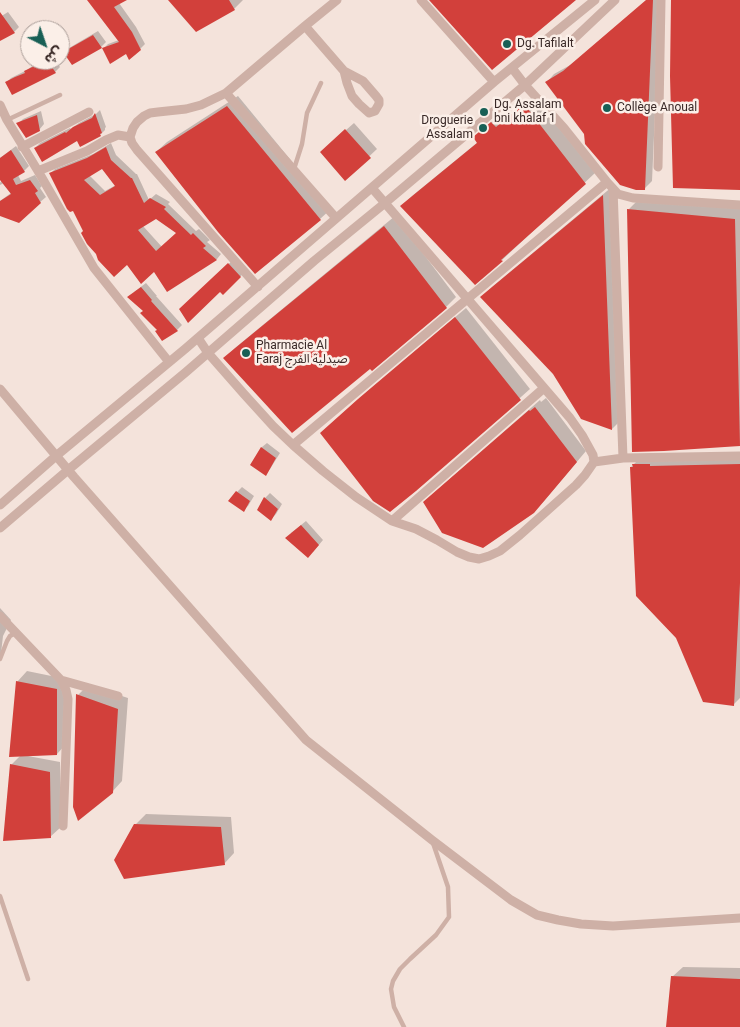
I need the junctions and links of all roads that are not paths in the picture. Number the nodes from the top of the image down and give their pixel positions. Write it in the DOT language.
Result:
graph roads {
  1 [pos="337,0"];
  2 [pos="422,0"];
  3 [pos="595,0"];
  4 [pos="615,0"];
  5 [pos="661,0"];
  6 [pos="305,26"];
  7 [pos="512,68"];
  8 [pos="344,71"];
  9 [pos="494,82"];
  10 [pos="321,83"];
  11 [pos="525,84"];
  12 [pos="226,93"];
  13 [pos="60,96"];
  14 [pos="0,106"];
  15 [pos="89,112"];
  16 [pos="7,120"];
  17 [pos="130,137"];
  18 [pos="22,147"];
  19 [pos="658,167"];
  20 [pos="294,170"];
  21 [pos="38,171"];
  22 [pos="610,185"];
  23 [pos="372,188"];
  24 [pos="385,203"];
  25 [pos="740,204"];
  26 [pos="336,218"];
  27 [pos="258,287"];
  28 [pos="467,299"];
  29 [pos="198,338"];
  30 [pos="208,353"];
  31 [pos="169,362"];
  32 [pos="544,388"];
  33 [pos="0,389"];
  34 [pos="293,445"];
  35 [pos="56,456"];
  36 [pos="740,456"];
  37 [pos="623,458"];
  38 [pos="594,462"];
  39 [pos="68,470"];
  40 [pos="0,505"];
  41 [pos="392,521"];
  42 [pos="0,528"];
  43 [pos="0,616"];
  44 [pos="15,633"];
  45 [pos="0,659"];
  46 [pos="61,680"];
  47 [pos="118,696"];
  48 [pos="63,826"];
  49 [pos="432,840"];
  50 [pos="0,896"];
  51 [pos="740,918"];
  52 [pos="28,979"];
  53 [pos="404,1027"];
  1 -- 6 [label="street"];
  2 -- 9 [label="street"];
  3 -- 7 [label="street"];
  4 -- 11 [label="street"];
  5 -- 19 [label="street"];
  6 -- 8 [label="street"];
  6 -- 12 [label="street"];
  7 -- 9 [label="street"];
  7 -- 11 [label="street"];
  8 -- 8 [label="street"];
  9 -- 23 [label="street"];
  10 -- 20 [label="lane"];
  11 -- 22 [label="street"];
  11 -- 24 [label="street"];
  12 -- 17 [label="street"];
  12 -- 20 [label="street"];
  13 -- 16 [label="lane"];
  14 -- 16 [label="street"];
  15 -- 18 [label="street"];
  16 -- 18 [label="street"];
  17 -- 21 [label="street"];
  17 -- 27 [label="street"];
  18 -- 21 [label="street"];
  20 -- 26 [label="street"];
  21 -- 31 [label="street"];
  22 -- 25 [label="street"];
  22 -- 28 [label="street"];
  22 -- 37 [label="street"];
  23 -- 24 [label="street"];
  23 -- 26 [label="street"];
  24 -- 28 [label="street"];
  24 -- 30 [label="street"];
  26 -- 27 [label="street"];
  27 -- 29 [label="street"];
  28 -- 32 [label="street"];
  28 -- 34 [label="street"];
  29 -- 30 [label="street"];
  29 -- 31 [label="street"];
  30 -- 34 [label="street"];
  30 -- 39 [label="street"];
  31 -- 35 [label="street"];
  32 -- 38 [label="street"];
  32 -- 41 [label="street"];
  33 -- 35 [label="street"];
  34 -- 41 [label="street"];
  35 -- 39 [label="street"];
  35 -- 40 [label="street"];
  36 -- 37 [label="street"];
  37 -- 38 [label="street"];
  38 -- 41 [label="street"];
  39 -- 42 [label="street"];
  39 -- 49 [label="street"];
  43 -- 44 [label="street"];
  44 -- 45 [label="lane"];
  44 -- 46 [label="street"];
  46 -- 47 [label="street"];
  46 -- 48 [label="street"];
  49 -- 51 [label="street"];
  49 -- 53 [label="lane"];
  50 -- 52 [label="lane"];
}
